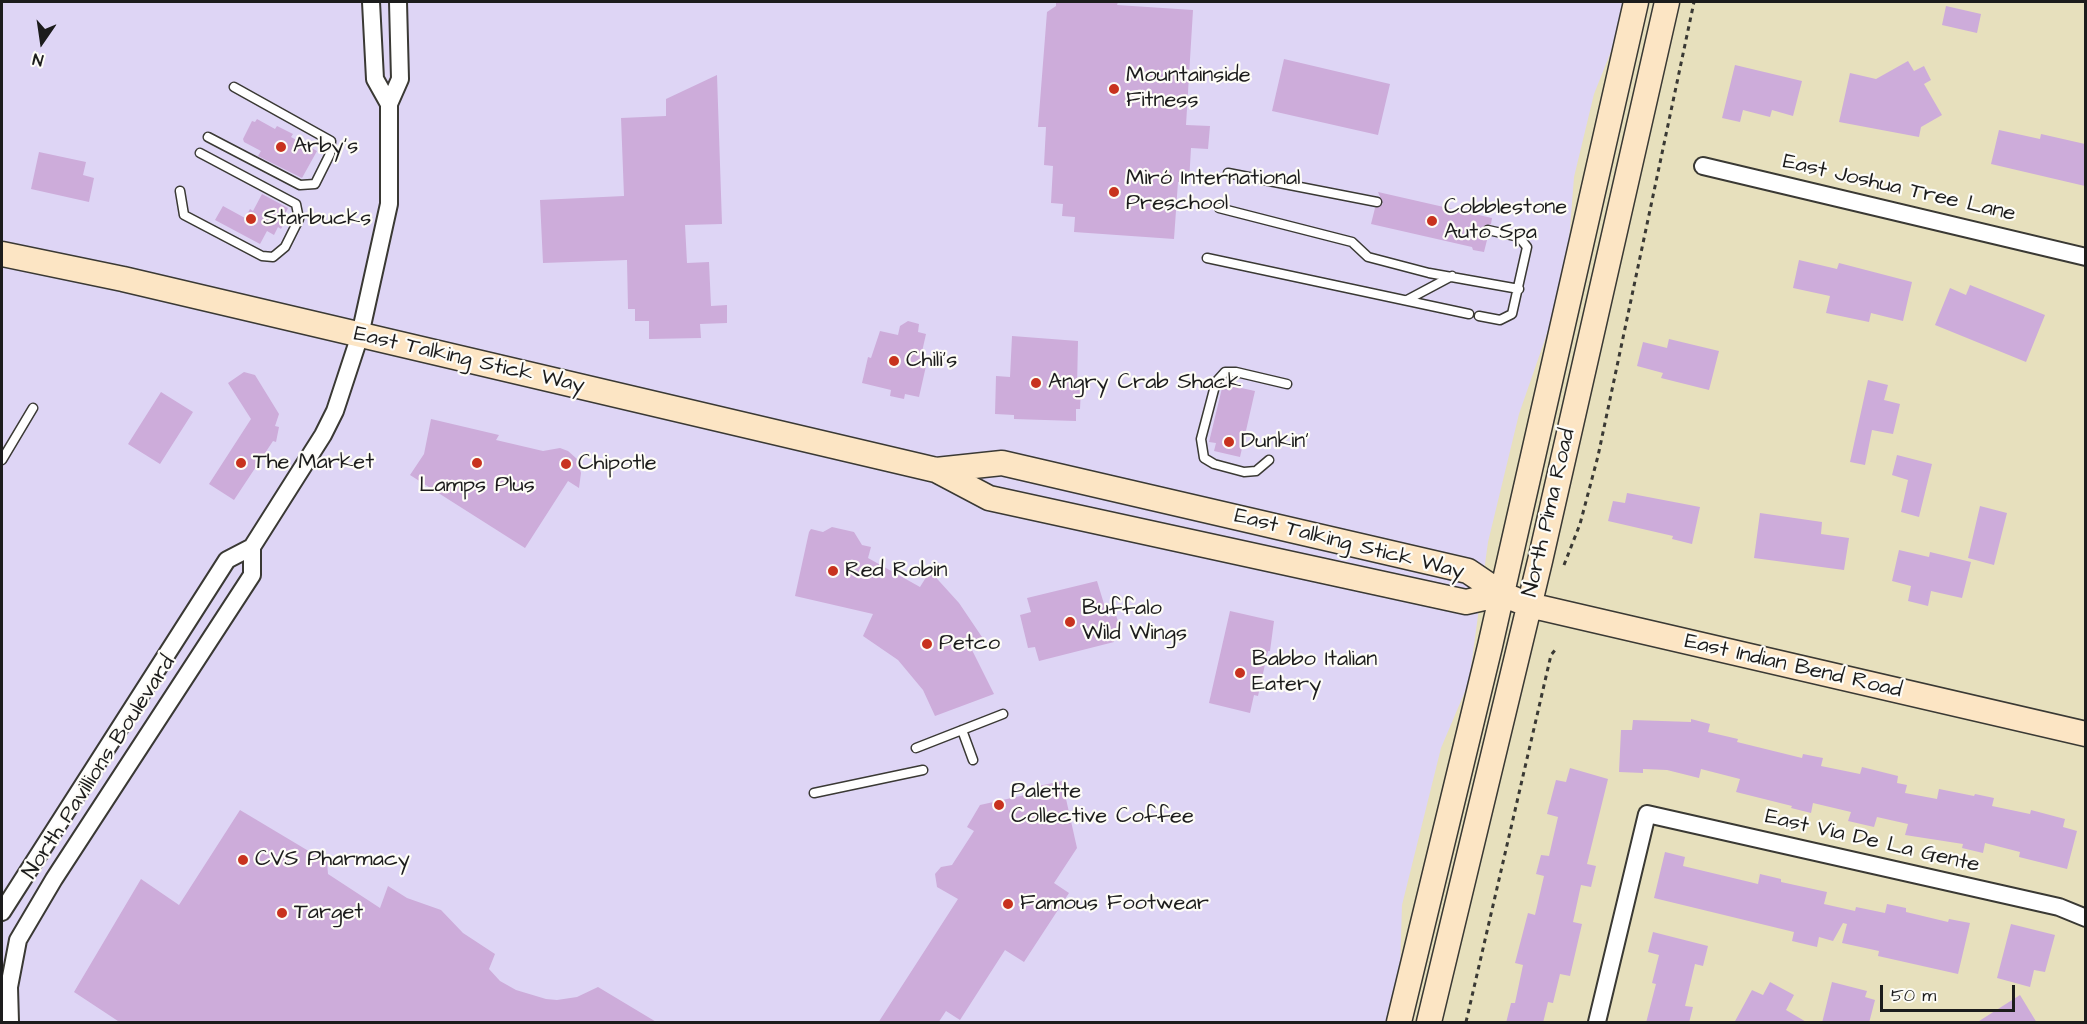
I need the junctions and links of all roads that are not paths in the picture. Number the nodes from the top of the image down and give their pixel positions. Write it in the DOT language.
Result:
graph roads {
  1 [pos="371,2"];
  2 [pos="398,2"];
  3 [pos="1636,2"];
  4 [pos="1667,2"];
  5 [pos="234,87"];
  6 [pos="388,104"];
  7 [pos="208,137"];
  8 [pos="200,153"];
  9 [pos="1703,166"];
  10 [pos="1228,173"];
  11 [pos="180,191"];
  12 [pos="1377,202"];
  13 [pos="1219,208"];
  14 [pos="1488,230"];
  15 [pos="2,254"];
  16 [pos="2085,257"];
  17 [pos="1207,258"];
  18 [pos="1453,276"];
  19 [pos="1519,289"];
  20 [pos="1407,300"];
  21 [pos="1469,314"];
  22 [pos="1479,316"];
  23 [pos="360,335"];
  24 [pos="1287,384"];
  25 [pos="33,408"];
  26 [pos="2,460"];
  27 [pos="1269,460"];
  28 [pos="936,470"];
  29 [pos="1159,499"];
  30 [pos="1017,504"];
  31 [pos="252,547"];
  32 [pos="1502,594"];
  33 [pos="1529,605"];
  34 [pos="1003,714"];
  35 [pos="962,730"];
  36 [pos="2085,734"];
  37 [pos="916,748"];
  38 [pos="973,760"];
  39 [pos="923,770"];
  40 [pos="814,793"];
  41 [pos="2,912"];
  42 [pos="2085,918"];
  43 [pos="1416,951"];
  44 [pos="10,1023"];
  45 [pos="1399,1023"];
  46 [pos="1417,1023"];
  47 [pos="1429,1023"];
  48 [pos="1597,1023"];
  1 -- 6 [label="street, North Pavillions Boulevard"];
  2 -- 6 [label="street, North Pavillions Boulevard"];
  3 -- 32 [label="main road, North Pima Road"];
  4 -- 33 [label="main road, North Pima Road"];
  5 -- 7 [label="lane"];
  6 -- 23 [label="street, North Pavillions Boulevard"];
  8 -- 11 [label="lane"];
  9 -- 16 [label="street, East Joshua Tree Lane"];
  10 -- 12 [label="lane"];
  13 -- 18 [label="lane"];
  14 -- 19 [label="lane"];
  15 -- 23 [label="main road, East Talking Stick Way"];
  17 -- 20 [label="lane"];
  18 -- 19 [label="lane"];
  18 -- 20 [label="lane"];
  19 -- 22 [label="lane"];
  20 -- 21 [label="lane"];
  23 -- 28 [label="main road, East Talking Stick Way"];
  23 -- 31 [label="street, North Pavillions Boulevard"];
  24 -- 27 [label="lane"];
  25 -- 26 [label="lane"];
  28 -- 29 [label="main road, East Talking Stick Way"];
  28 -- 30 [label="main road, East Talking Stick Way"];
  29 -- 30 [label="main road"];
  29 -- 32 [label="main road, East Talking Stick Way"];
  30 -- 32 [label="main road, East Talking Stick Way"];
  31 -- 41 [label="street, North Pavillions Boulevard"];
  31 -- 44 [label="street, North Pavillions Boulevard"];
  32 -- 33 [label="main road, East Indian Bend Road"];
  32 -- 43 [label="main road, North Pima Road"];
  33 -- 36 [label="main road, East Indian Bend Road"];
  33 -- 47 [label="main road, North Pima Road"];
  34 -- 35 [label="lane"];
  35 -- 37 [label="lane"];
  35 -- 38 [label="lane"];
  39 -- 40 [label="lane"];
  42 -- 48 [label="street, East Via De La Gente"];
  43 -- 45 [label="main road, North Pima Road"];
  43 -- 46 [label="main road"];
}
